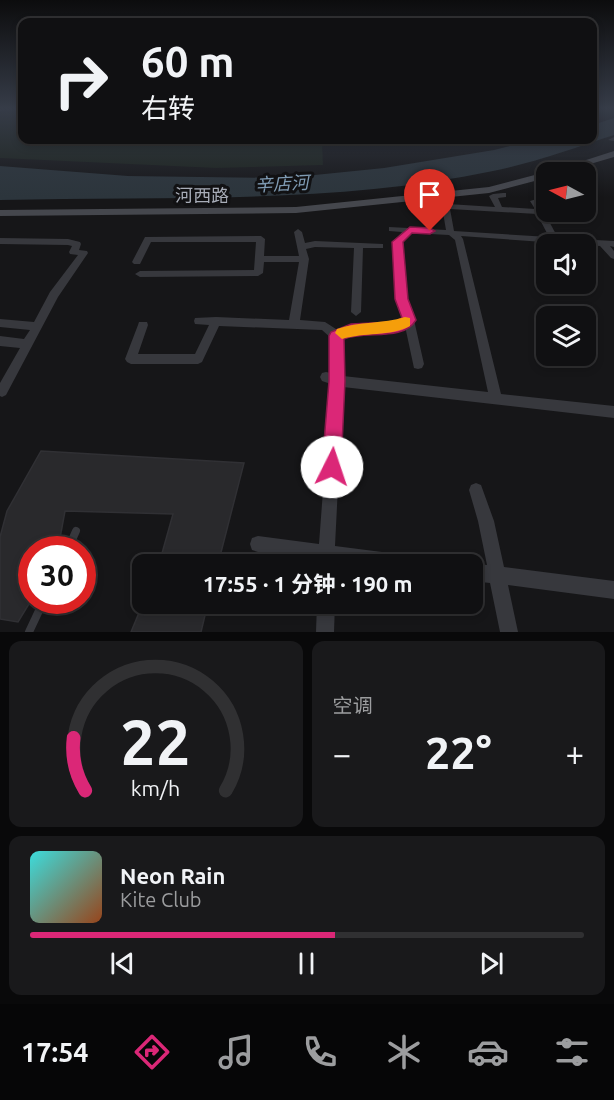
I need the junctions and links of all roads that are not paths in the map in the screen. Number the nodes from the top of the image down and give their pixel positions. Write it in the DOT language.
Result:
graph roads {
  1 [pos="614,154"];
  2 [pos="587,162"];
  3 [pos="536,178"];
  4 [pos="504,195"];
  5 [pos="534,201"];
  6 [pos="536,205"];
  7 [pos="500,210"];
  8 [pos="536,212"];
  9 [pos="0,213"];
  10 [pos="392,229"];
  11 [pos="410,230"];
  12 [pos="298,232"];
  13 [pos="450,232"];
  14 [pos="536,239"];
  15 [pos="0,242"];
  16 [pos="596,243"];
  17 [pos="603,244"];
  18 [pos="614,244"];
  19 [pos="359,245"];
  20 [pos="380,246"];
  21 [pos="301,247"];
  22 [pos="614,256"];
  23 [pos="259,259"];
  24 [pos="304,259"];
  25 [pos="137,262"];
  26 [pos="140,274"];
  27 [pos="356,312"];
  28 [pos="409,320"];
  29 [pos="199,321"];
  30 [pos="216,321"];
  31 [pos="0,322"];
  32 [pos="294,324"];
  33 [pos="143,325"];
  34 [pos="37,326"];
  35 [pos="336,336"];
  36 [pos="0,341"];
  37 [pos="27,344"];
  38 [pos="418,364"];
  39 [pos="332,379"];
  40 [pos="2,391"];
  41 [pos="496,399"];
  42 [pos="614,412"];
  43 [pos="476,490"];
  44 [pos="76,531"];
  45 [pos="74,536"];
  46 [pos="258,544"];
  47 [pos="307,554"];
  48 [pos="326,554"];
  49 [pos="483,573"];
  50 [pos="498,575"];
  51 [pos="614,590"];
  52 [pos="37,614"];
  53 [pos="326,614"];
  54 [pos="29,632"];
  55 [pos="325,632"];
  56 [pos="509,632"];
  1 -- 2 [label="street"];
  3 -- 9 [label="street, 河西路"];
  4 -- 7 [label="street"];
  5 -- 6 [label="street"];
  7 -- 8 [label="street"];
  7 -- 13 [label="street"];
  10 -- 11 [label="street"];
  11 -- 13 [label="street"];
  11 -- 28 [label="street"];
  12 -- 21 [label="street"];
  13 -- 14 [label="street"];
  13 -- 41 [label="street"];
  15 -- 34 [label="street"];
  16 -- 17 [label="street"];
  17 -- 18 [label="street"];
  17 -- 22 [label="street"];
  19 -- 20 [label="street"];
  19 -- 21 [label="street"];
  19 -- 27 [label="street"];
  21 -- 24 [label="street"];
  23 -- 24 [label="street"];
  23 -- 25 [label="street"];
  23 -- 26 [label="street"];
  24 -- 32 [label="street"];
  28 -- 35 [label="street"];
  28 -- 38 [label="street"];
  29 -- 30 [label="street"];
  30 -- 32 [label="street"];
  30 -- 33 [label="street"];
  31 -- 34 [label="street"];
  32 -- 35 [label="street"];
  34 -- 37 [label="street"];
  35 -- 39 [label="street"];
  36 -- 37 [label="street"];
  37 -- 40 [label="street"];
  39 -- 41 [label="street"];
  39 -- 48 [label="street"];
  41 -- 42 [label="street"];
  43 -- 50 [label="street"];
  44 -- 45 [label="lane"];
  46 -- 47 [label="street"];
  49 -- 50 [label="street"];
  50 -- 51 [label="street"];
  50 -- 56 [label="street"];
  52 -- 54 [label="lane"];
  53 -- 55 [label="street"];
}
